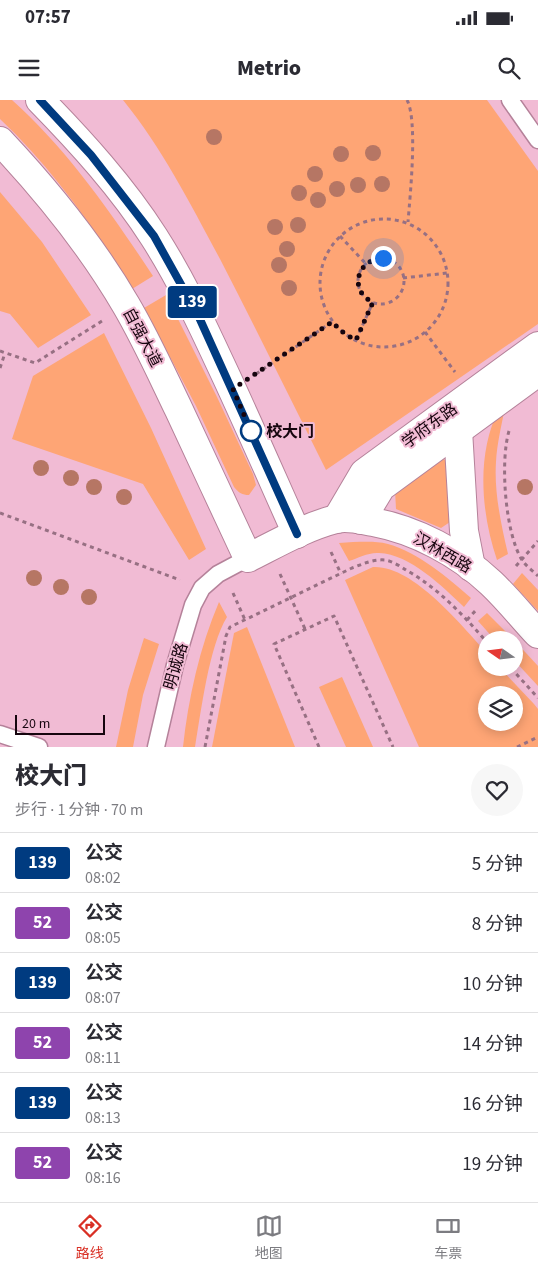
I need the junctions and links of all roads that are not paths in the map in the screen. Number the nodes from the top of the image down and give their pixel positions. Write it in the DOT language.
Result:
graph roads {
  1 [pos="40,100"];
  2 [pos="510,100"];
  3 [pos="0,140"];
  4 [pos="538,140"];
  5 [pos="538,346"];
  6 [pos="538,372"];
  7 [pos="458,430"];
  8 [pos="349,519"];
  9 [pos="297,534"];
  10 [pos="258,553"];
  11 [pos="471,567"];
  12 [pos="538,634"];
  13 [pos="0,734"];
  14 [pos="40,747"];
  15 [pos="156,747"];
  1 -- 9 [label="street"];
  2 -- 4 [label="lane"];
  3 -- 10 [label="street, 自强大道"];
  5 -- 8 [label="street, 学府东路"];
  6 -- 7 [label="street, 学府东路"];
  7 -- 8 [label="street, 学府东路"];
  7 -- 11 [label="street"];
  8 -- 9 [label="street"];
  8 -- 11 [label="street, 汉林西路"];
  9 -- 10 [label="street"];
  10 -- 15 [label="lane, 明诚路"];
  11 -- 12 [label="street, 汉林西路"];
  13 -- 14 [label="lane"];
}
